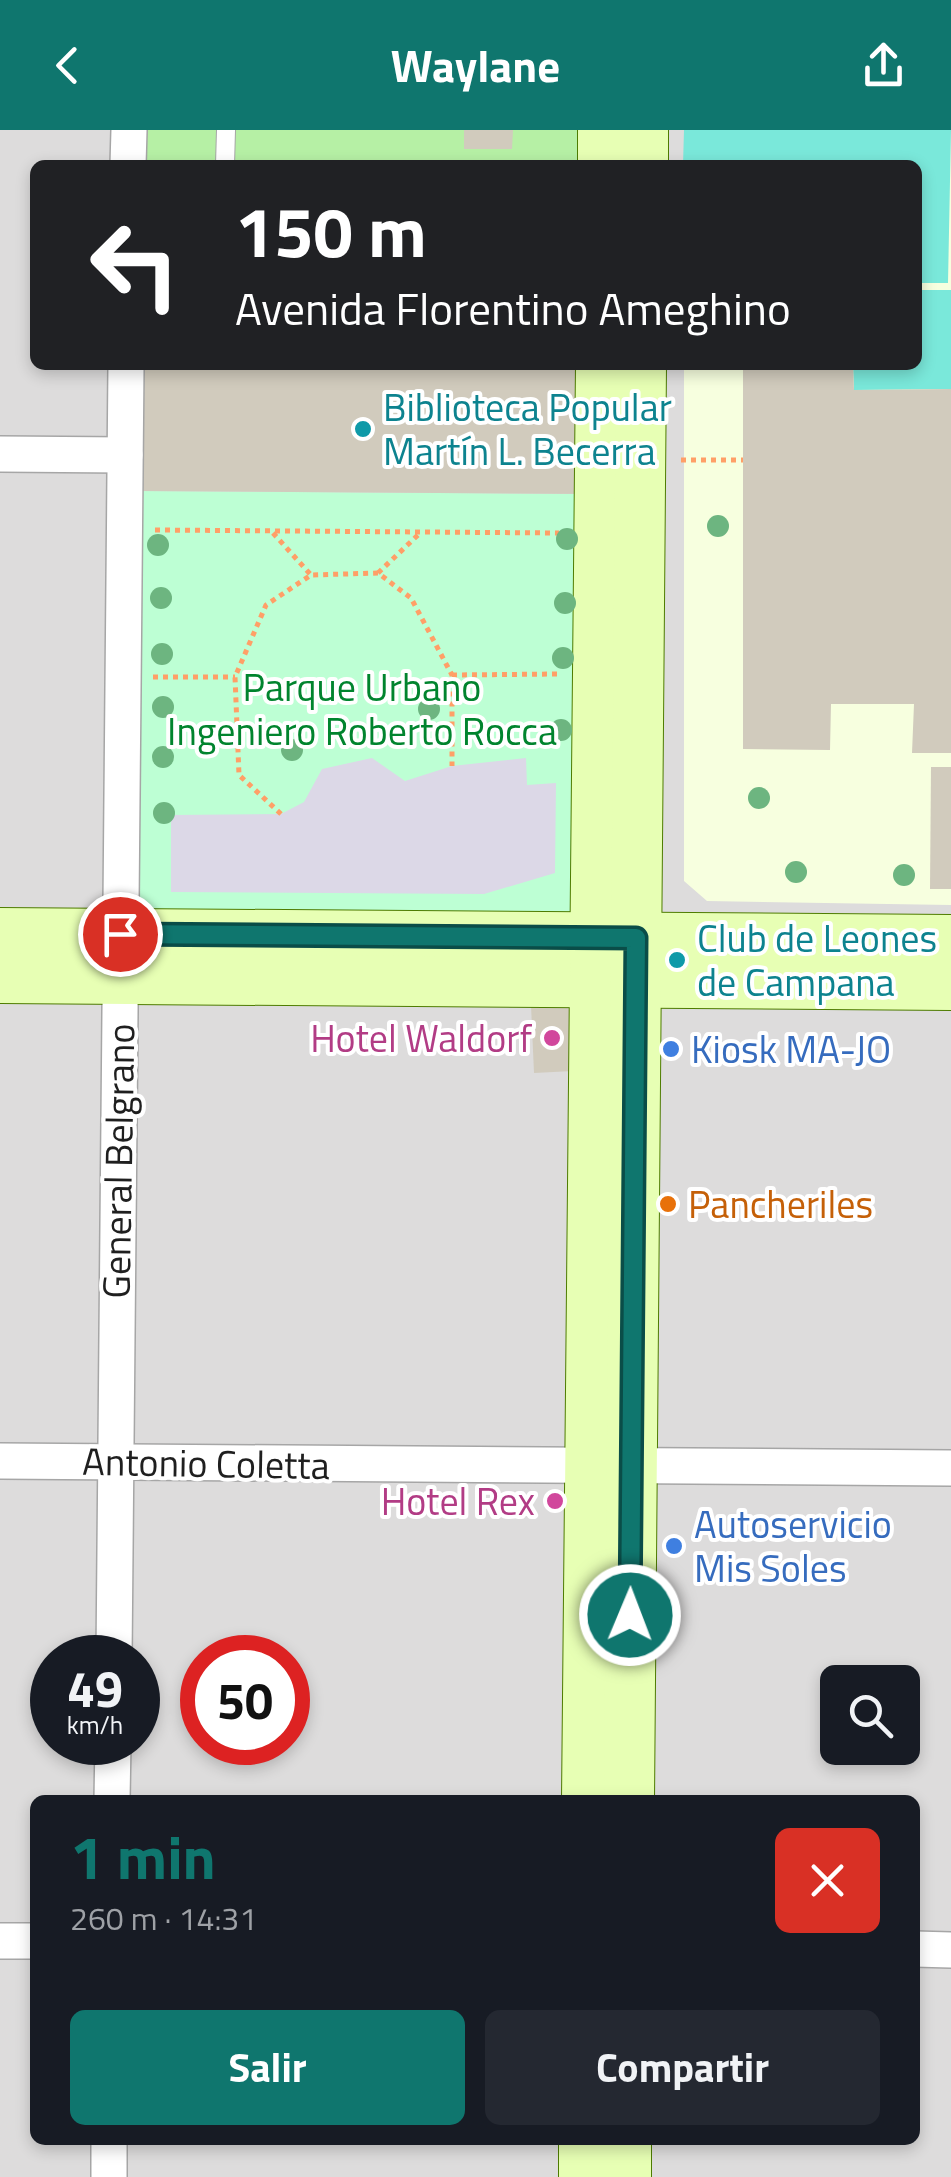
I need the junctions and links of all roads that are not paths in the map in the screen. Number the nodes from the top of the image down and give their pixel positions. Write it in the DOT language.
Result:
graph roads {
  1 [pos="128,130"];
  2 [pos="226,130"];
  3 [pos="603,130"];
  4 [pos="643,130"];
  5 [pos="128,160"];
  6 [pos="225,160"];
  7 [pos="603,160"];
  8 [pos="643,160"];
  9 [pos="126,370"];
  10 [pos="601,370"];
  11 [pos="641,370"];
  12 [pos="0,454"];
  13 [pos="125,455"];
  14 [pos="0,933"];
  15 [pos="951,940"];
  16 [pos="120,956"];
  17 [pos="616,960"];
  18 [pos="0,978"];
  19 [pos="951,985"];
  20 [pos="0,1461"];
  21 [pos="116,1462"];
  22 [pos="611,1467"];
  23 [pos="951,1468"];
  24 [pos="114,1635"];
  25 [pos="113,1765"];
  26 [pos="112,1795"];
  27 [pos="588,1795"];
  28 [pos="629,1795"];
  29 [pos="0,1940"];
  30 [pos="30,1941"];
  31 [pos="920,1950"];
  32 [pos="951,1950"];
  33 [pos="109,2145"];
  34 [pos="584,2145"];
  35 [pos="626,2145"];
  36 [pos="109,2177"];
  37 [pos="584,2177"];
  38 [pos="626,2177"];
  1 -- 5 [label="street"];
  2 -- 6 [label="lane"];
  3 -- 7 [label="main road"];
  4 -- 8 [label="main road"];
  9 -- 13 [label="street, General Belgrano"];
  10 -- 17 [label="main road"];
  11 -- 17 [label="main road"];
  12 -- 13 [label="street"];
  13 -- 16 [label="street, General Belgrano"];
  14 -- 16 [label="main road"];
  15 -- 17 [label="main road"];
  16 -- 17 [label="main road"];
  16 -- 18 [label="main road"];
  16 -- 21 [label="street, General Belgrano"];
  17 -- 19 [label="main road"];
  17 -- 22 [label="main road"];
  20 -- 21 [label="street, Antonio Coletta"];
  21 -- 22 [label="street, Antonio Coletta"];
  21 -- 24 [label="street, General Belgrano"];
  22 -- 23 [label="street, Antonio Coletta"];
  22 -- 27 [label="main road"];
  22 -- 28 [label="main road"];
  25 -- 26 [label="street"];
  29 -- 30 [label="street"];
  31 -- 32 [label="street"];
  33 -- 36 [label="street"];
  34 -- 37 [label="main road"];
  35 -- 38 [label="main road"];
}
